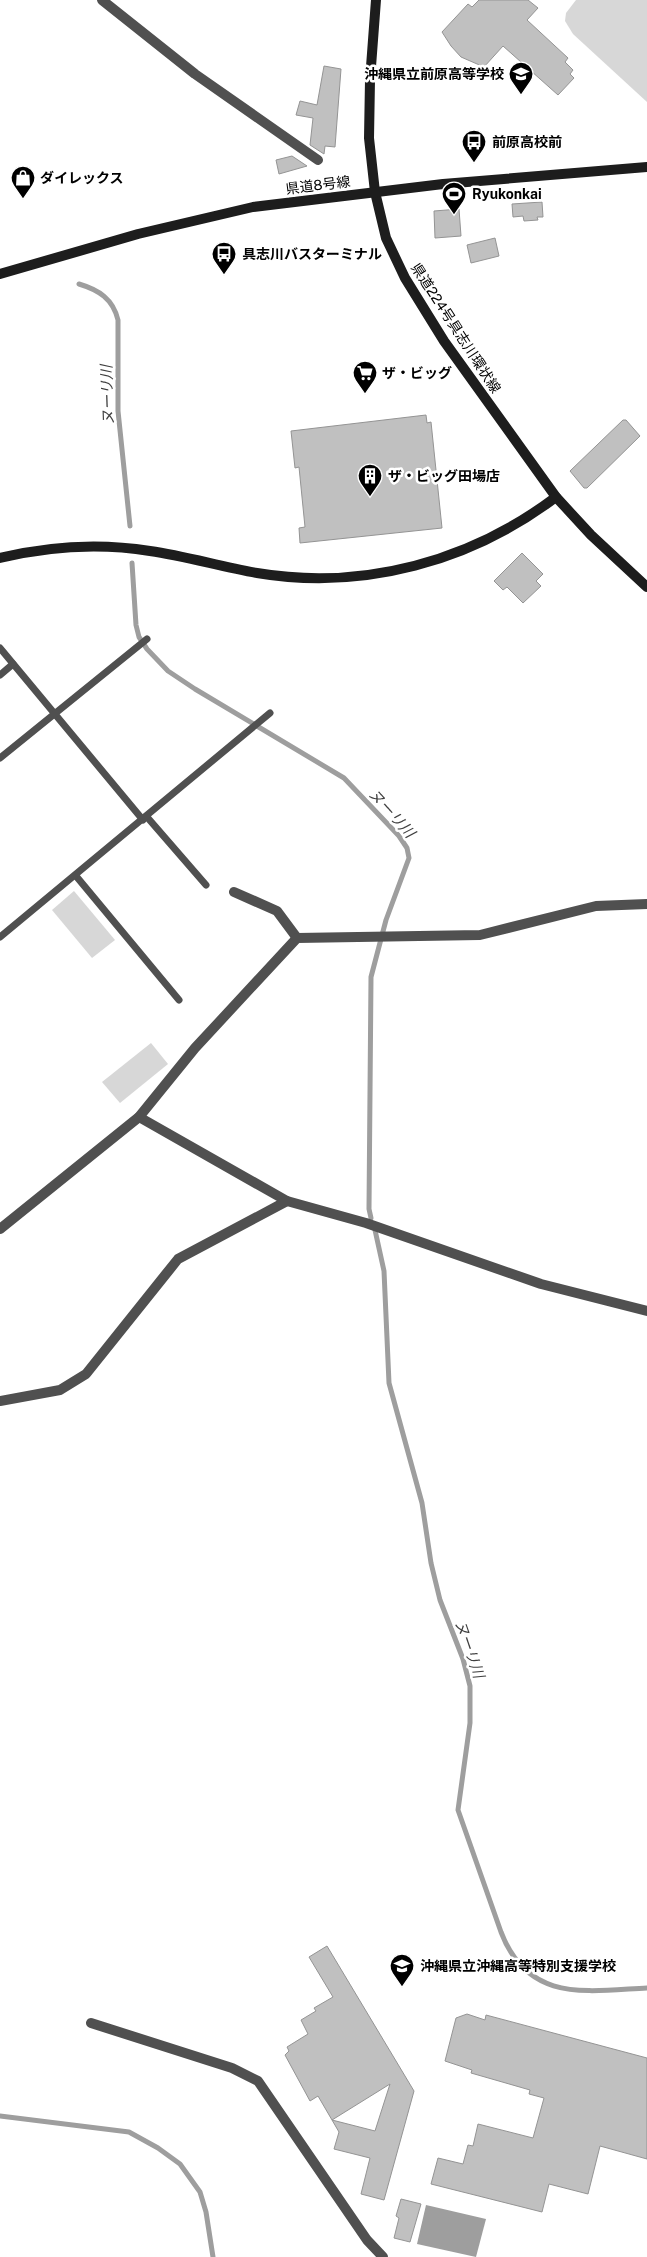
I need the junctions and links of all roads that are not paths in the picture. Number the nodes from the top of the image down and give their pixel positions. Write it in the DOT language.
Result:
graph roads {
  1 [pos="102,0"];
  2 [pos="376,0"];
  3 [pos="318,160"];
  4 [pos="647,167"];
  5 [pos="375,192"];
  6 [pos="0,274"];
  7 [pos="556,496"];
  8 [pos="0,558"];
  9 [pos="647,587"];
  10 [pos="147,639"];
  11 [pos="0,648"];
  12 [pos="13,664"];
  13 [pos="0,675"];
  14 [pos="270,712"];
  15 [pos="55,714"];
  16 [pos="0,758"];
  17 [pos="145,818"];
  18 [pos="76,876"];
  19 [pos="206,885"];
  20 [pos="234,892"];
  21 [pos="647,904"];
  22 [pos="0,937"];
  23 [pos="297,938"];
  24 [pos="179,1000"];
  25 [pos="139,1118"];
  26 [pos="287,1201"];
  27 [pos="0,1229"];
  28 [pos="647,1311"];
  29 [pos="0,1402"];
  30 [pos="91,2023"];
  31 [pos="383,2257"];
  1 -- 3 [label="street"];
  2 -- 5 [label="main road, 県道224号具志川環状線"];
  4 -- 5 [label="main road, 県道8号線"];
  5 -- 6 [label="main road, 県道8号線"];
  5 -- 7 [label="main road, 県道224号具志川環状線"];
  7 -- 8 [label="main road"];
  7 -- 9 [label="main road, 県道224号具志川環状線"];
  10 -- 15 [label="lane"];
  11 -- 12 [label="lane"];
  12 -- 13 [label="lane"];
  12 -- 15 [label="lane"];
  14 -- 17 [label="lane"];
  15 -- 16 [label="lane"];
  15 -- 17 [label="lane"];
  17 -- 18 [label="lane"];
  17 -- 19 [label="lane"];
  18 -- 22 [label="lane"];
  18 -- 24 [label="lane"];
  20 -- 23 [label="street"];
  21 -- 23 [label="street"];
  23 -- 25 [label="street"];
  25 -- 26 [label="street"];
  25 -- 27 [label="street"];
  26 -- 28 [label="street"];
  26 -- 29 [label="street"];
  30 -- 31 [label="street"];
}
